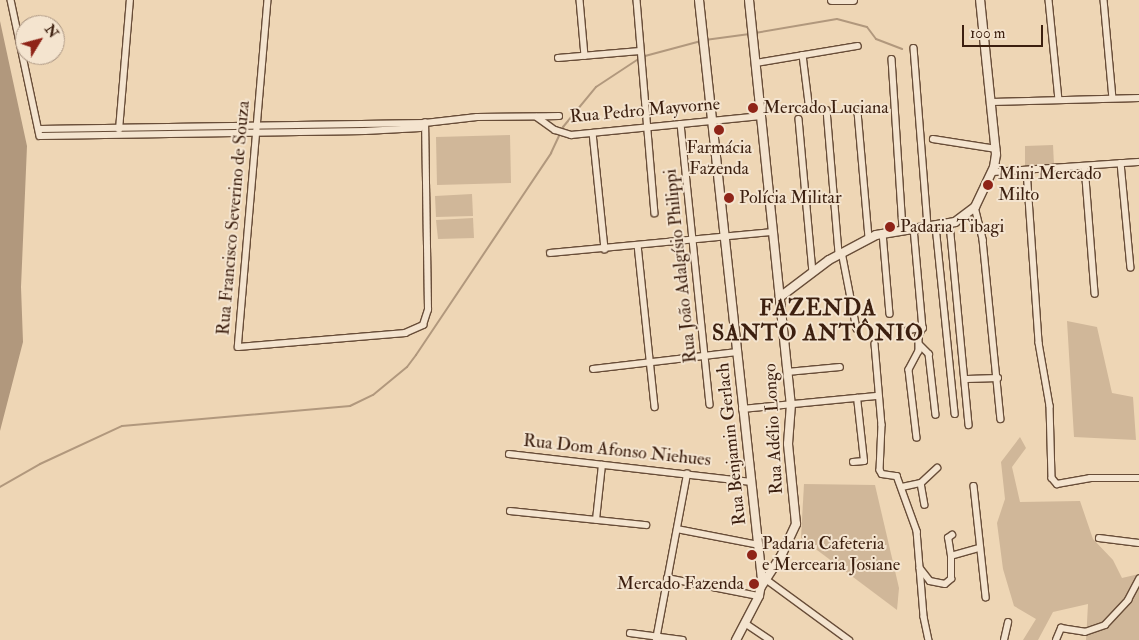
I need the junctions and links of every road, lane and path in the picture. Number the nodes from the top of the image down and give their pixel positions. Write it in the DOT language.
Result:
graph roads {
  1 [pos="11,0"];
  2 [pos="130,0"];
  3 [pos="268,0"];
  4 [pos="580,0"];
  5 [pos="637,0"];
  6 [pos="698,0"];
  7 [pos="750,0"];
  8 [pos="832,0"];
  9 [pos="853,0"];
  10 [pos="980,0"];
  11 [pos="1049,0"];
  12 [pos="1104,0"];
  13 [pos="858,46"];
  14 [pos="914,48"];
  15 [pos="640,51"];
  16 [pos="803,55"];
  17 [pos="585,56"];
  18 [pos="558,58"];
  19 [pos="892,59"];
  20 [pos="756,63"];
  21 [pos="1113,98"];
  22 [pos="1139,98"];
  23 [pos="1058,100"];
  24 [pos="992,102"];
  25 [pos="809,103"];
  26 [pos="828,110"];
  27 [pos="858,112"];
  28 [pos="558,116"];
  29 [pos="761,116"];
  30 [pos="536,117"];
  31 [pos="799,118"];
  32 [pos="713,121"];
  33 [pos="425,123"];
  34 [pos="681,124"];
  35 [pos="257,127"];
  36 [pos="650,127"];
  37 [pos="119,130"];
  38 [pos="593,133"];
  39 [pos="932,139"];
  40 [pos="996,149"];
  41 [pos="1139,162"];
  42 [pos="1121,163"];
  43 [pos="1085,166"];
  44 [pos="1027,170"];
  45 [pos="992,172"];
  46 [pos="975,206"];
  47 [pos="655,213"];
  48 [pos="950,224"];
  49 [pos="936,226"];
  50 [pos="928,227"];
  51 [pos="914,228"];
  52 [pos="903,230"];
  53 [pos="773,232"];
  54 [pos="883,233"];
  55 [pos="725,236"];
  56 [pos="869,238"];
  57 [pos="693,240"];
  58 [pos="638,245"];
  59 [pos="605,249"];
  60 [pos="550,253"];
  61 [pos="840,253"];
  62 [pos="1131,268"];
  63 [pos="813,272"];
  64 [pos="1095,294"];
  65 [pos="780,296"];
  66 [pos="890,314"];
  67 [pos="923,328"];
  68 [pos="857,329"];
  69 [pos="908,330"];
  70 [pos="876,344"];
  71 [pos="920,345"];
  72 [pos="737,352"];
  73 [pos="705,356"];
  74 [pos="650,362"];
  75 [pos="840,367"];
  76 [pos="593,369"];
  77 [pos="787,372"];
  78 [pos="998,378"];
  79 [pos="967,379"];
  80 [pos="878,396"];
  81 [pos="857,398"];
  82 [pos="790,404"];
  83 [pos="710,405"];
  84 [pos="654,407"];
  85 [pos="742,409"];
  86 [pos="955,414"];
  87 [pos="936,415"];
  88 [pos="1001,419"];
  89 [pos="969,425"];
  90 [pos="917,438"];
  91 [pos="509,454"];
  92 [pos="853,462"];
  93 [pos="602,465"];
  94 [pos="937,468"];
  95 [pos="687,474"];
  96 [pos="1139,478"];
  97 [pos="751,482"];
  98 [pos="921,483"];
  99 [pos="974,486"];
  100 [pos="902,487"];
  101 [pos="925,505"];
  102 [pos="510,511"];
  103 [pos="596,520"];
  104 [pos="646,525"];
  105 [pos="677,529"];
  106 [pos="952,534"];
  107 [pos="1098,538"];
  108 [pos="1139,543"];
  109 [pos="759,545"];
  110 [pos="979,548"];
  111 [pos="951,556"];
  112 [pos="918,564"];
  113 [pos="667,578"];
  114 [pos="1139,579"];
  115 [pos="763,582"];
  116 [pos="759,596"];
  117 [pos="986,597"];
  118 [pos="1008,622"];
  119 [pos="745,623"];
  120 [pos="630,633"];
  121 [pos="656,638"];
  122 [pos="683,640"];
  123 [pos="736,640"];
  124 [pos="770,640"];
  125 [pos="849,640"];
  126 [pos="930,640"];
  127 [pos="1004,640"];
  128 [pos="1056,640"];
  1 -- 37 [label="street"];
  2 -- 37 [label="street"];
  3 -- 35 [label="street, Rua Francisco Severino de Souza"];
  4 -- 17 [label="street"];
  5 -- 15 [label="street"];
  6 -- 32 [label="street, Rua Benjamin Gerlach"];
  7 -- 20 [label="street, Rua Adélio Longo"];
  8 -- 9 [label="street"];
  10 -- 24 [label="street"];
  11 -- 23 [label="street"];
  12 -- 21 [label="street"];
  13 -- 16 [label="street"];
  14 -- 50 [label="street"];
  15 -- 17 [label="street"];
  15 -- 36 [label="street"];
  16 -- 20 [label="street"];
  16 -- 25 [label="street"];
  17 -- 18 [label="street"];
  19 -- 52 [label="street"];
  20 -- 29 [label="street, Rua Adélio Longo"];
  21 -- 22 [label="street"];
  21 -- 23 [label="street"];
  23 -- 24 [label="street"];
  24 -- 40 [label="street"];
  26 -- 61 [label="street"];
  27 -- 56 [label="street"];
  28 -- 30 [label="street"];
  29 -- 32 [label="street, Rua Pedro Mayvorne"];
  29 -- 53 [label="street, Rua Adélio Longo"];
  30 -- 33 [label="street"];
  30 -- 38 [label="street, Rua Pedro Mayvorne"];
  31 -- 63 [label="street"];
  32 -- 34 [label="street, Rua Pedro Mayvorne"];
  32 -- 55 [label="street, Rua Benjamin Gerlach"];
  33 -- 35 [label="street"];
  33 -- 35 [label="street, Rua Francisco Severino de Souza"];
  34 -- 36 [label="street, Rua Pedro Mayvorne"];
  34 -- 57 [label="street, Rua João Adalgísio Philippi"];
  35 -- 37 [label="street"];
  36 -- 38 [label="street, Rua Pedro Mayvorne"];
  36 -- 47 [label="street"];
  38 -- 59 [label="street"];
  39 -- 40 [label="street"];
  40 -- 45 [label="street"];
  41 -- 42 [label="street"];
  42 -- 43 [label="street"];
  42 -- 62 [label="street"];
  43 -- 44 [label="street"];
  43 -- 64 [label="street"];
  44 -- 45 [label="street"];
  44 -- 96 [label="street"];
  45 -- 46 [label="street"];
  46 -- 48 [label="street"];
  46 -- 78 [label="street"];
  48 -- 49 [label="street"];
  48 -- 79 [label="street"];
  49 -- 50 [label="street"];
  49 -- 86 [label="street"];
  50 -- 51 [label="street"];
  51 -- 52 [label="street"];
  51 -- 67 [label="street"];
  52 -- 54 [label="street"];
  53 -- 55 [label="street"];
  53 -- 65 [label="street, Rua Adélio Longo"];
  54 -- 56 [label="street"];
  54 -- 66 [label="street"];
  55 -- 57 [label="street"];
  55 -- 72 [label="street, Rua Benjamin Gerlach"];
  56 -- 61 [label="street"];
  57 -- 58 [label="street"];
  57 -- 73 [label="street, Rua João Adalgísio Philippi"];
  58 -- 59 [label="street"];
  58 -- 74 [label="street"];
  59 -- 60 [label="street"];
  61 -- 63 [label="street"];
  61 -- 68 [label="street"];
  63 -- 65 [label="street"];
  65 -- 77 [label="street, Rua Adélio Longo"];
  67 -- 69 [label="street"];
  67 -- 71 [label="street"];
  70 -- 80 [label="street"];
  71 -- 87 [label="street"];
  71 -- 90 [label="street"];
  72 -- 73 [label="street"];
  72 -- 85 [label="street, Rua Benjamin Gerlach"];
  73 -- 74 [label="street"];
  73 -- 83 [label="street, Rua João Adalgísio Philippi"];
  74 -- 76 [label="street"];
  74 -- 84 [label="street"];
  75 -- 77 [label="street"];
  77 -- 82 [label="street, Rua Adélio Longo"];
  78 -- 79 [label="street"];
  78 -- 88 [label="street"];
  79 -- 89 [label="street"];
  80 -- 81 [label="street"];
  80 -- 100 [label="street"];
  81 -- 82 [label="street"];
  81 -- 92 [label="street"];
  82 -- 85 [label="street"];
  82 -- 115 [label="street, Rua Adélio Longo"];
  85 -- 97 [label="street, Rua Benjamin Gerlach"];
  91 -- 93 [label="street, Rua Dom Afonso Niehues"];
  93 -- 95 [label="street, Rua Dom Afonso Niehues"];
  93 -- 103 [label="street"];
  94 -- 98 [label="street"];
  95 -- 97 [label="street, Rua Dom Afonso Niehues"];
  95 -- 105 [label="street"];
  97 -- 109 [label="street, Rua Benjamin Gerlach"];
  98 -- 100 [label="street"];
  98 -- 101 [label="street"];
  99 -- 110 [label="street"];
  100 -- 112 [label="street"];
  102 -- 103 [label="street"];
  103 -- 104 [label="street"];
  105 -- 109 [label="street"];
  105 -- 113 [label="street"];
  106 -- 111 [label="street"];
  107 -- 108 [label="street"];
  109 -- 115 [label="street, Rua Benjamin Gerlach"];
  110 -- 111 [label="street"];
  110 -- 117 [label="street"];
  111 -- 112 [label="street"];
  112 -- 126 [label="street"];
  113 -- 116 [label="street"];
  113 -- 121 [label="street"];
  114 -- 128 [label="street"];
  115 -- 116 [label="street, Rua Benjamin Gerlach"];
  115 -- 125 [label="street"];
  116 -- 119 [label="street, Rua Benjamin Gerlach"];
  118 -- 127 [label="street"];
  119 -- 123 [label="street, Rua Benjamin Gerlach"];
  119 -- 124 [label="street"];
  120 -- 121 [label="street"];
  121 -- 122 [label="street"];
}
